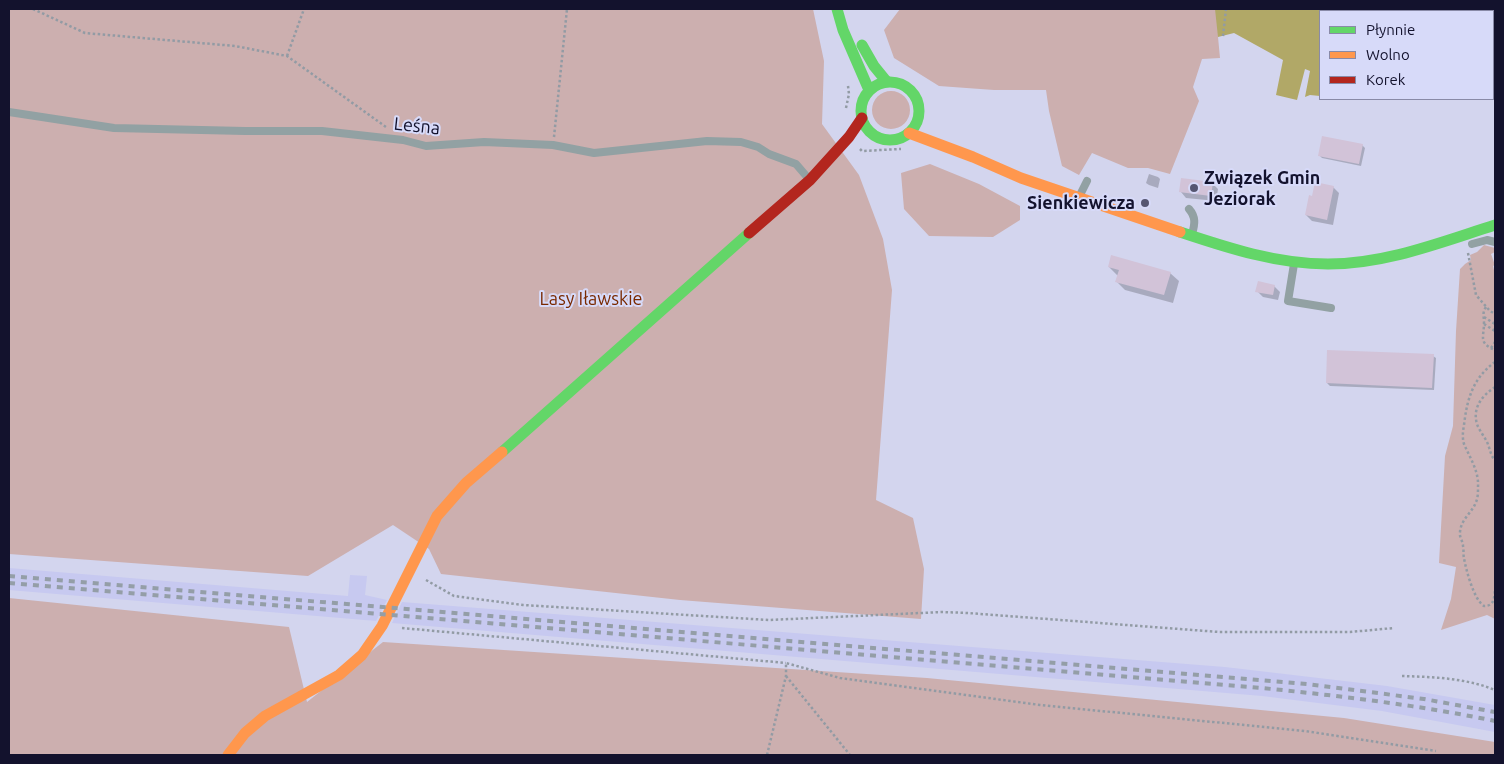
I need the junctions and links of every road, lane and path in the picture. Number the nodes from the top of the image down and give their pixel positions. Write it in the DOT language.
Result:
graph roads {
  1 [pos="33,9"];
  2 [pos="304,9"];
  3 [pos="567,9"];
  4 [pos="837,9"];
  5 [pos="844,9"];
  6 [pos="1226,9"];
  7 [pos="1223,36"];
  8 [pos="287,56"];
  9 [pos="848,79"];
  10 [pos="886,82"];
  11 [pos="869,90"];
  12 [pos="9,112"];
  13 [pos="846,113"];
  14 [pos="919,116"];
  15 [pos="862,118"];
  16 [pos="909,134"];
  17 [pos="874,135"];
  18 [pos="403,140"];
  19 [pos="864,143"];
  20 [pos="553,145"];
  21 [pos="851,153"];
  22 [pos="973,158"];
  23 [pos="810,180"];
  24 [pos="1087,181"];
  25 [pos="1079,198"];
  26 [pos="1189,209"];
  27 [pos="1495,225"];
  28 [pos="1191,236"];
  29 [pos="1495,242"];
  30 [pos="1426,246"];
  31 [pos="1444,248"];
  32 [pos="1465,250"];
  33 [pos="1294,262"];
  34 [pos="1486,307"];
  35 [pos="1331,308"];
  36 [pos="1495,314"];
  37 [pos="1483,316"];
  38 [pos="1484,324"];
  39 [pos="1495,324"];
  40 [pos="1495,331"];
  41 [pos="1495,342"];
  42 [pos="1490,348"];
  43 [pos="1495,350"];
  44 [pos="1495,362"];
  45 [pos="1495,387"];
  46 [pos="1495,460"];
  47 [pos="409,570"];
  48 [pos="1495,590"];
  49 [pos="401,628"];
  50 [pos="1394,628"];
  51 [pos="786,663"];
  52 [pos="786,676"];
  53 [pos="1402,676"];
  54 [pos="1495,689"];
  55 [pos="1436,751"];
  56 [pos="228,755"];
  57 [pos="768,755"];
  58 [pos="850,755"];
  1 -- 8 [label="path"];
  2 -- 8 [label="path"];
  3 -- 20 [label="path"];
  4 -- 11 [label="main road"];
  5 -- 10 [label="main road"];
  6 -- 7 [label="path"];
  8 -- 18 [label="path"];
  9 -- 13 [label="path"];
  10 -- 11 [label="main road"];
  10 -- 14 [label="main road"];
  11 -- 15 [label="main road"];
  12 -- 18 [label="lane, Leśna"];
  14 -- 16 [label="main road"];
  14 -- 22 [label="main road"];
  15 -- 17 [label="main road"];
  15 -- 23 [label="main road"];
  16 -- 17 [label="main road"];
  16 -- 22 [label="main road"];
  17 -- 19 [label="main road"];
  18 -- 20 [label="lane, Leśna"];
  20 -- 23 [label="lane, Leśna"];
  21 -- 23 [label="main road"];
  22 -- 25 [label="main road"];
  23 -- 47 [label="main road"];
  24 -- 25 [label="lane"];
  25 -- 28 [label="main road"];
  26 -- 28 [label="lane"];
  27 -- 30 [label="main road"];
  28 -- 33 [label="main road"];
  29 -- 32 [label="lane"];
  30 -- 31 [label="lane"];
  30 -- 33 [label="main road"];
  32 -- 34 [label="path"];
  33 -- 35 [label="lane"];
  34 -- 36 [label="path"];
  34 -- 37 [label="path"];
  37 -- 38 [label="path"];
  37 -- 39 [label="path"];
  38 -- 40 [label="path"];
  38 -- 42 [label="path"];
  41 -- 42 [label="path"];
  42 -- 43 [label="path"];
  44 -- 48 [label="path"];
  45 -- 46 [label="path"];
  47 -- 50 [label="path"];
  47 -- 56 [label="main road"];
  49 -- 51 [label="path"];
  51 -- 52 [label="path"];
  51 -- 55 [label="path"];
  52 -- 57 [label="path"];
  52 -- 58 [label="path"];
  53 -- 54 [label="path"];
}
